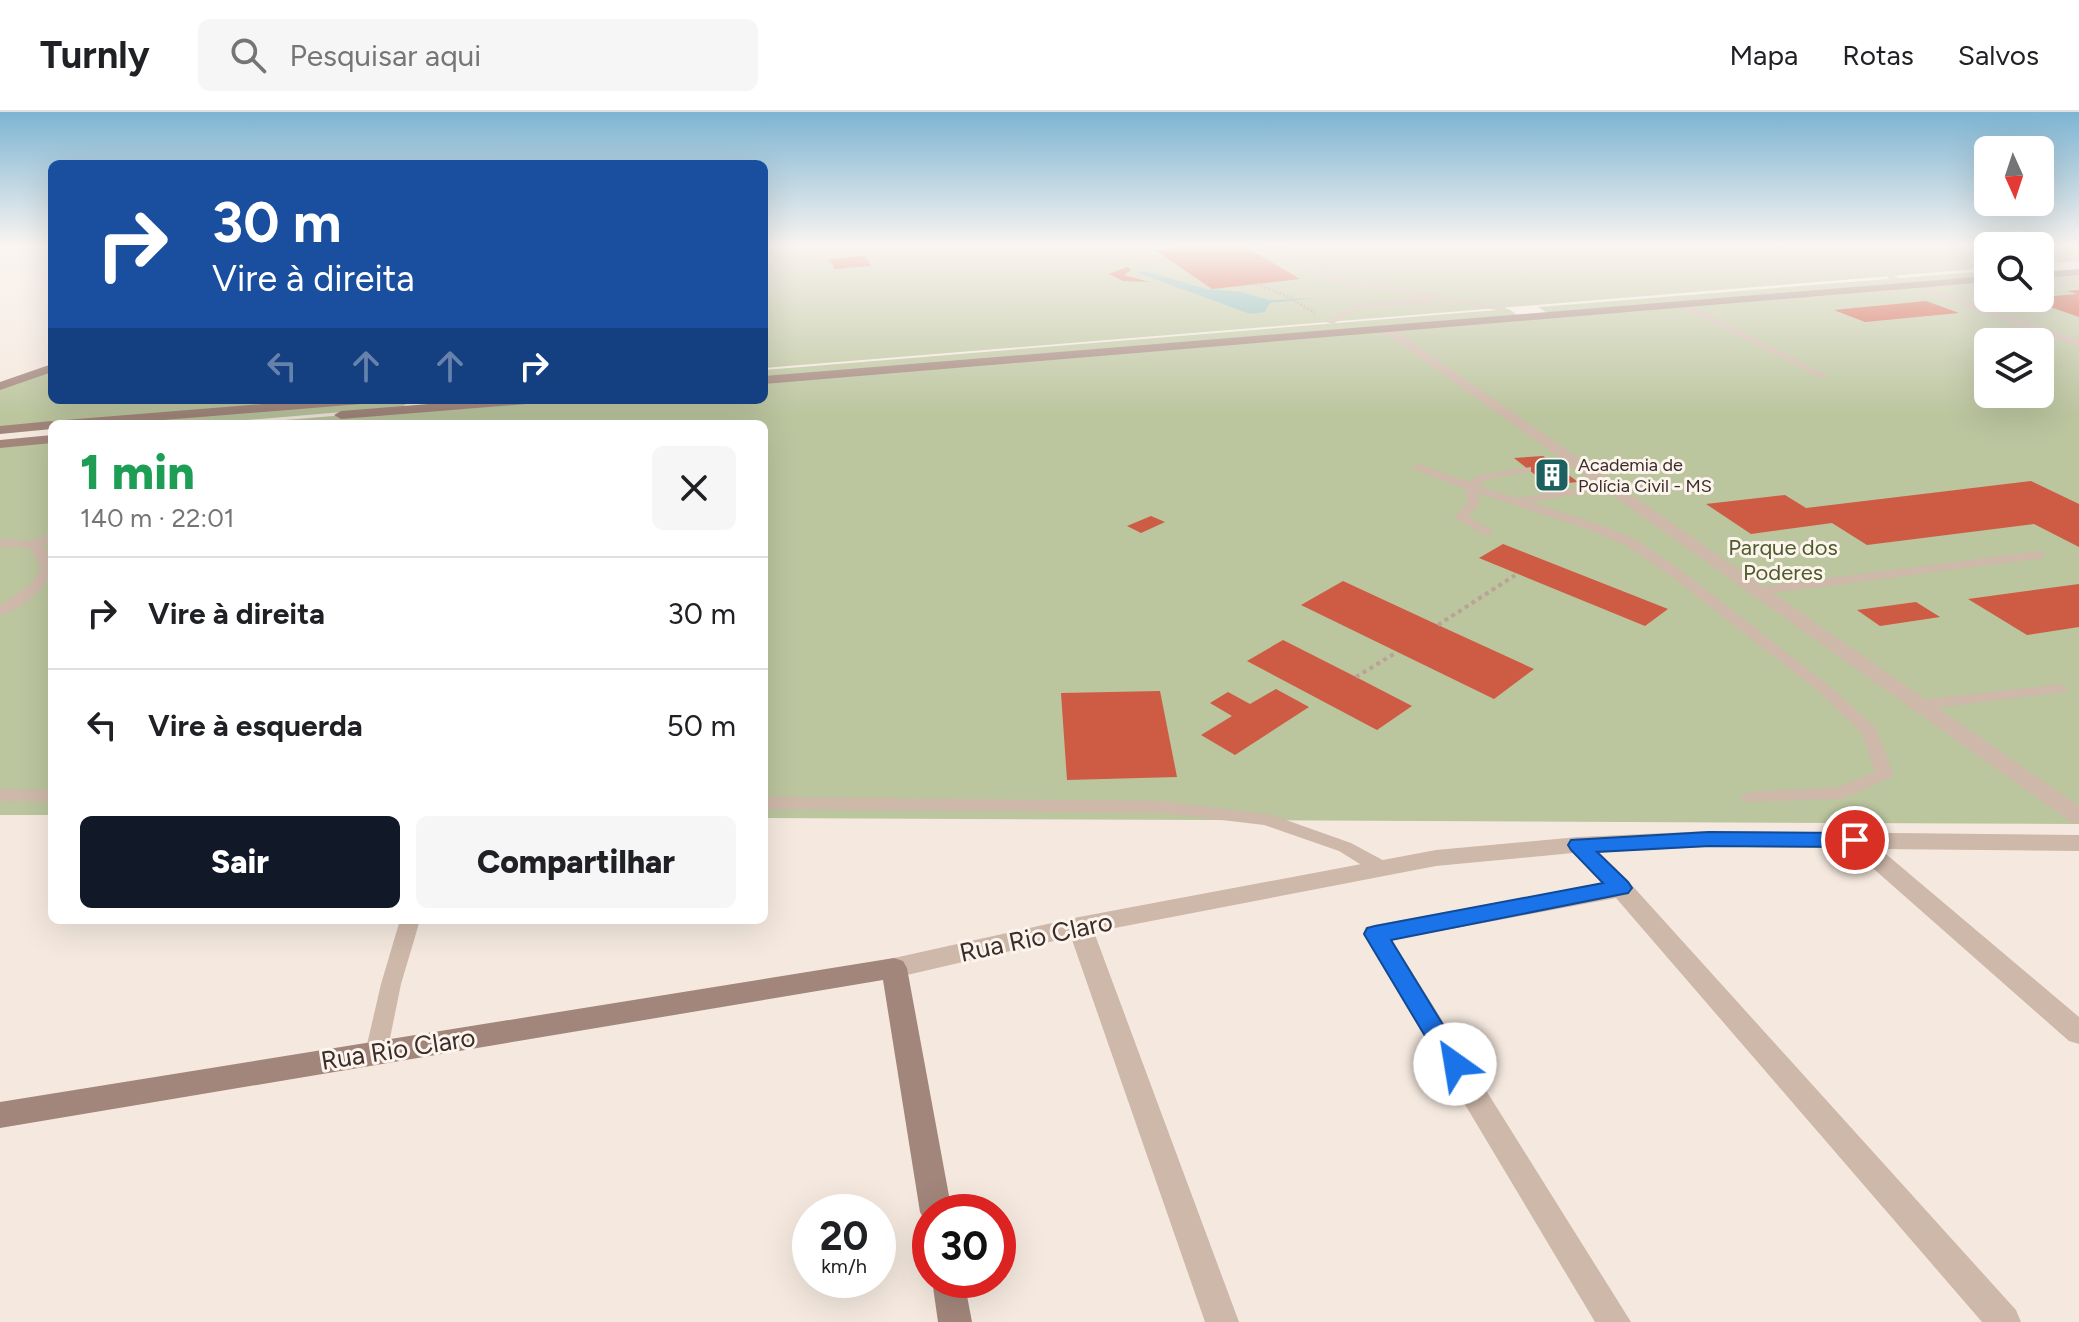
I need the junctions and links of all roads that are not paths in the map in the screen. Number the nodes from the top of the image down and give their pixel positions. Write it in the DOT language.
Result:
graph roads {
  1 [pos="1412,302"];
  2 [pos="1473,302"];
  3 [pos="1563,302"];
  4 [pos="1713,302"];
  5 [pos="1966,302"];
  6 [pos="1683,305"];
  7 [pos="1519,306"];
  8 [pos="1503,308"];
  9 [pos="1539,317"];
  10 [pos="1330,322"];
  11 [pos="1386,329"];
  12 [pos="2079,344"];
  13 [pos="48,355"];
  14 [pos="768,368"];
  15 [pos="48,369"];
  16 [pos="0,372"];
  17 [pos="1824,376"];
  18 [pos="768,380"];
  19 [pos="0,386"];
  20 [pos="312,404"];
  21 [pos="427,404"];
  22 [pos="118,420"];
  23 [pos="275,420"];
  24 [pos="48,425"];
  25 [pos="0,430"];
  26 [pos="48,439"];
  27 [pos="0,444"];
  28 [pos="1576,463"];
  29 [pos="1556,465"];
  30 [pos="1418,467"];
  31 [pos="1527,469"];
  32 [pos="1606,485"];
  33 [pos="1471,487"];
  34 [pos="1514,502"];
  35 [pos="1488,532"];
  36 [pos="48,538"];
  37 [pos="0,543"];
  38 [pos="33,544"];
  39 [pos="2039,555"];
  40 [pos="1758,591"];
  41 [pos="0,612"];
  42 [pos="2060,689"];
  43 [pos="1919,705"];
  44 [pos="0,795"];
  45 [pos="48,796"];
  46 [pos="1749,798"];
  47 [pos="768,803"];
  48 [pos="2079,817"];
  49 [pos="1855,840"];
  50 [pos="2079,843"];
  51 [pos="1578,845"];
  52 [pos="1383,869"];
  53 [pos="1621,888"];
  54 [pos="409,924"];
  55 [pos="1079,926"];
  56 [pos="894,968"];
  57 [pos="2079,1033"];
  58 [pos="376,1053"];
  59 [pos="0,1115"];
  60 [pos="933,1194"];
  61 [pos="951,1298"];
  62 [pos="955,1322"];
  63 [pos="1222,1322"];
  64 [pos="1614,1322"];
  65 [pos="2004,1322"];
  1 -- 10 [label="lane"];
  2 -- 8 [label="lane"];
  3 -- 7 [label="main road"];
  4 -- 6 [label="main road"];
  5 -- 12 [label="street"];
  6 -- 9 [label="main road"];
  6 -- 17 [label="lane"];
  7 -- 8 [label="main road"];
  7 -- 9 [label="main road"];
  8 -- 10 [label="main road"];
  9 -- 11 [label="main road"];
  10 -- 14 [label="main road"];
  11 -- 18 [label="main road"];
  11 -- 28 [label="street"];
  13 -- 16 [label="main road"];
  15 -- 19 [label="main road"];
  20 -- 22 [label="main road"];
  21 -- 23 [label="main road"];
  24 -- 25 [label="main road"];
  26 -- 27 [label="main road"];
  28 -- 29 [label="lane"];
  28 -- 32 [label="street"];
  30 -- 33 [label="lane"];
  31 -- 33 [label="lane"];
  32 -- 34 [label="lane"];
  32 -- 40 [label="street"];
  33 -- 34 [label="lane"];
  33 -- 35 [label="lane"];
  34 -- 46 [label="lane"];
  36 -- 38 [label="lane"];
  37 -- 38 [label="lane"];
  38 -- 41 [label="lane"];
  39 -- 40 [label="lane"];
  40 -- 43 [label="street"];
  42 -- 43 [label="lane"];
  43 -- 48 [label="street"];
  44 -- 45 [label="lane"];
  47 -- 52 [label="lane"];
  49 -- 50 [label="street, Rua Rio Claro"];
  49 -- 51 [label="street, Rua Rio Claro"];
  49 -- 57 [label="street"];
  51 -- 52 [label="street, Rua Rio Claro"];
  51 -- 53 [label="street"];
  52 -- 55 [label="street, Rua Rio Claro"];
  53 -- 64 [label="street"];
  53 -- 65 [label="street"];
  54 -- 58 [label="lane"];
  55 -- 56 [label="street, Rua Rio Claro"];
  55 -- 63 [label="street"];
  56 -- 58 [label="main road, Rua Rio Claro"];
  56 -- 60 [label="main road"];
  58 -- 59 [label="main road, Rua Rio Claro"];
  61 -- 62 [label="main road"];
}
